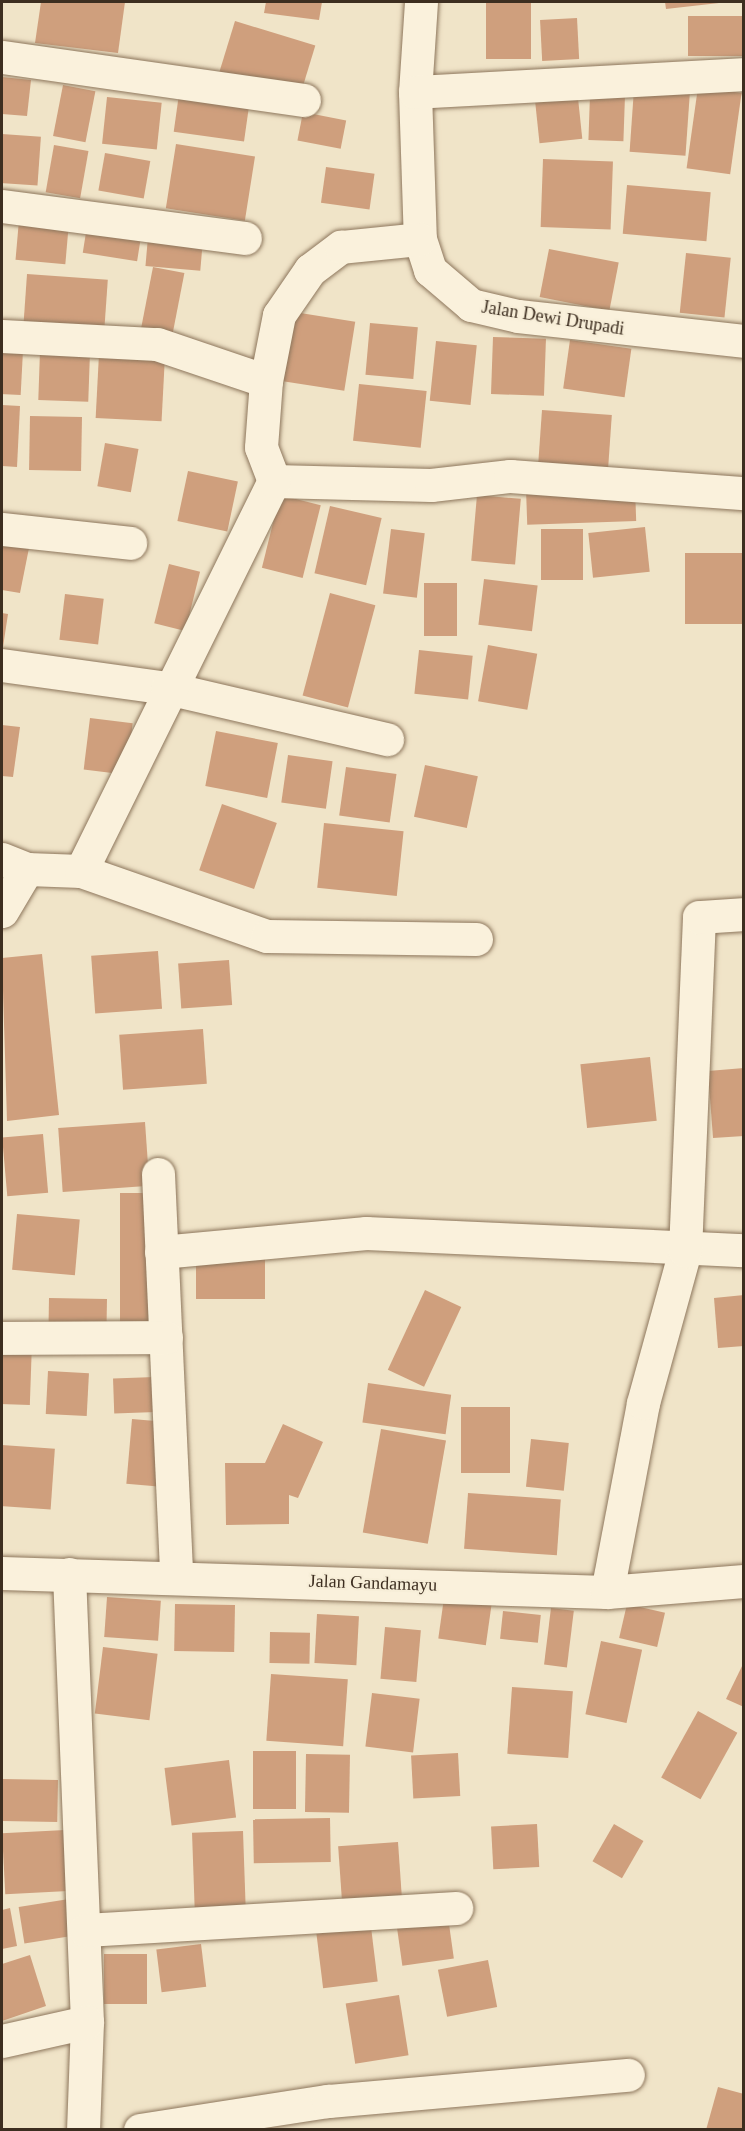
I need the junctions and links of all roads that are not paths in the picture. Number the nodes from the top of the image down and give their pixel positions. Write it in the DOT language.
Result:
graph roads {
  1 [pos="421,2"];
  2 [pos="2,57"];
  3 [pos="744,74"];
  4 [pos="415,92"];
  5 [pos="304,100"];
  6 [pos="2,206"];
  7 [pos="245,238"];
  8 [pos="420,239"];
  9 [pos="2,336"];
  10 [pos="744,341"];
  11 [pos="249,376"];
  12 [pos="274,482"];
  13 [pos="744,493"];
  14 [pos="2,529"];
  15 [pos="130,543"];
  16 [pos="2,665"];
  17 [pos="168,688"];
  18 [pos="387,740"];
  19 [pos="42,868"];
  20 [pos="2,911"];
  21 [pos="744,914"];
  22 [pos="476,939"];
  23 [pos="158,1174"];
  24 [pos="744,1250"];
  25 [pos="685,1251"];
  26 [pos="161,1252"];
  27 [pos="166,1337"];
  28 [pos="2,1338"];
  29 [pos="2,1573"];
  30 [pos="69,1574"];
  31 [pos="176,1576"];
  32 [pos="744,1581"];
  33 [pos="607,1592"];
  34 [pos="456,1908"];
  35 [pos="85,1929"];
  36 [pos="87,2022"];
  37 [pos="2,2041"];
  38 [pos="628,2075"];
  39 [pos="83,2130"];
  40 [pos="140,2130"];
  1 -- 4 [label="street, Jalan Dewi Drupadi"];
  2 -- 5 [label="street"];
  3 -- 4 [label="street"];
  4 -- 8 [label="street, Jalan Dewi Drupadi"];
  6 -- 7 [label="street"];
  8 -- 10 [label="street, Jalan Dewi Drupadi"];
  8 -- 11 [label="street"];
  9 -- 11 [label="street"];
  11 -- 12 [label="street"];
  12 -- 13 [label="street"];
  12 -- 17 [label="street"];
  14 -- 15 [label="street"];
  16 -- 17 [label="street"];
  17 -- 18 [label="street"];
  17 -- 19 [label="street"];
  19 -- 20 [label="street"];
  19 -- 22 [label="street"];
  21 -- 25 [label="street"];
  23 -- 26 [label="street"];
  24 -- 25 [label="street"];
  25 -- 26 [label="street"];
  25 -- 33 [label="street"];
  26 -- 27 [label="street"];
  27 -- 28 [label="street"];
  27 -- 31 [label="street"];
  29 -- 30 [label="street, Jalan Gandamayu"];
  30 -- 31 [label="street, Jalan Gandamayu"];
  30 -- 35 [label="street"];
  31 -- 33 [label="street, Jalan Gandamayu"];
  32 -- 33 [label="street, Jalan Gandamayu"];
  34 -- 35 [label="street"];
  35 -- 36 [label="street"];
  36 -- 37 [label="street"];
  36 -- 39 [label="street"];
  38 -- 40 [label="street"];
}
